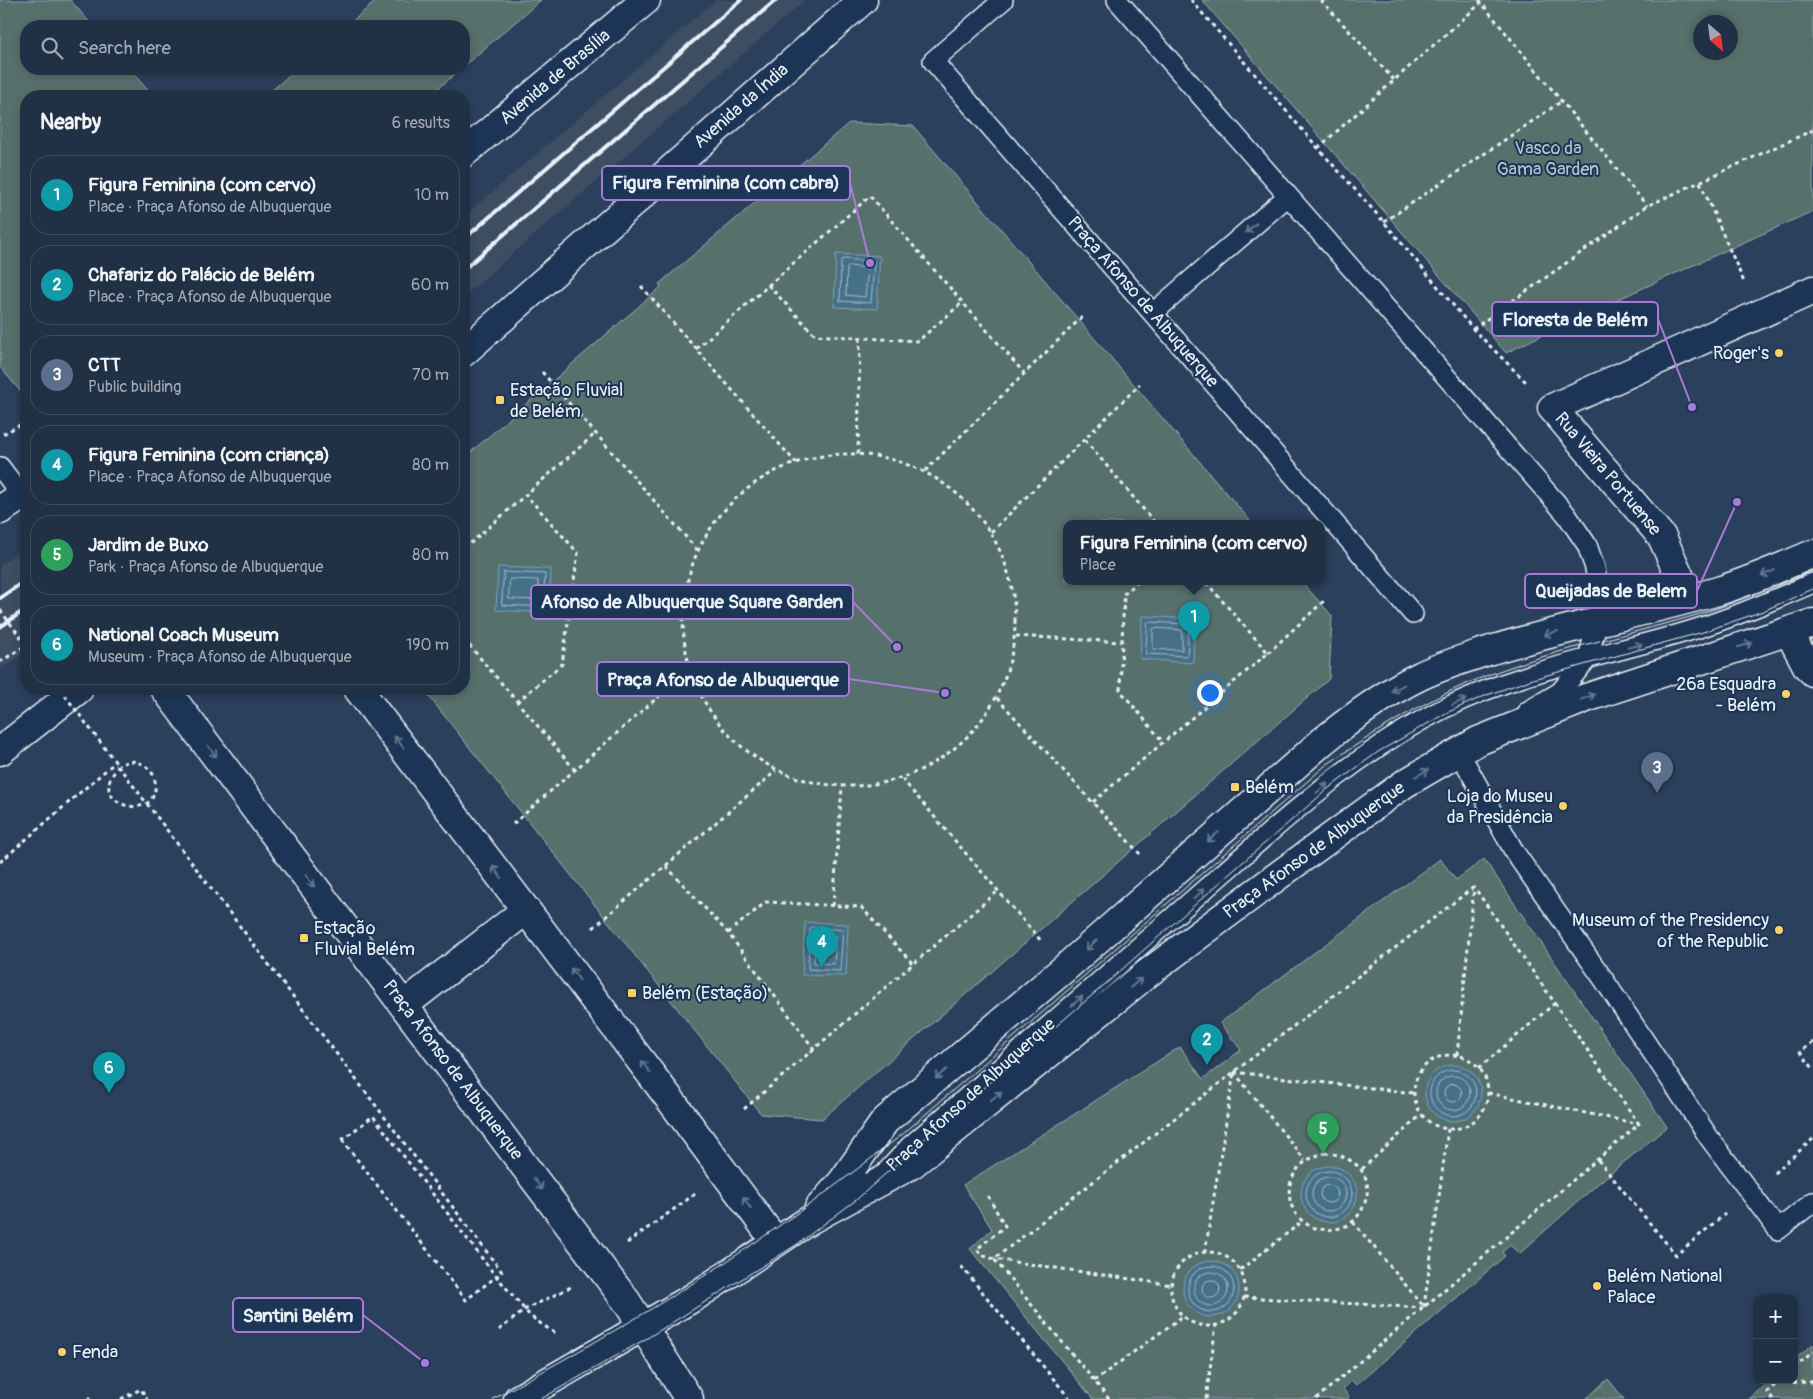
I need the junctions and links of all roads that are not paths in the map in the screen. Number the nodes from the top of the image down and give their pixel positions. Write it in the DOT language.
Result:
graph roads {
  1 [pos="646,0"];
  2 [pos="863,0"];
  3 [pos="1003,0"];
  4 [pos="1118,0"];
  5 [pos="470,148"];
  6 [pos="1288,196"];
  7 [pos="1813,290"];
  8 [pos="1153,312"];
  9 [pos="470,347"];
  10 [pos="0,467"];
  11 [pos="16,499"];
  12 [pos="1813,554"];
  13 [pos="1813,583"];
  14 [pos="1678,592"];
  15 [pos="1413,614"];
  16 [pos="1598,621"];
  17 [pos="1801,627"];
  18 [pos="1588,658"];
  19 [pos="1813,672"];
  20 [pos="71,695"];
  21 [pos="170,695"];
  22 [pos="363,695"];
  23 [pos="1468,747"];
  24 [pos="0,751"];
  25 [pos="526,910"];
  26 [pos="404,1005"];
  27 [pos="872,1186"];
  28 [pos="1813,1202"];
  29 [pos="808,1221"];
  30 [pos="776,1242"];
  31 [pos="643,1327"];
  32 [pos="518,1399"];
  33 [pos="689,1399"];
  1 -- 5 [label="main road, Avenida de Brasília"];
  2 -- 9 [label="main road, Avenida da Índia"];
  3 -- 8 [label="lane, Praça Afonso de Albuquerque"];
  4 -- 6 [label="lane, Praça Afonso de Albuquerque"];
  6 -- 8 [label="lane, one-way"];
  6 -- 16 [label="lane, Praça Afonso de Albuquerque"];
  7 -- 14 [label="main road, Rua Vieira Portuense"];
  8 -- 15 [label="lane, Praça Afonso de Albuquerque"];
  10 -- 11 [label="lane"];
  12 -- 14 [label="main road, Praça Afonso de Albuquerque, one-way"];
  18 -- 13 [label="lane, Praça Afonso de Albuquerque, one-way"];
  14 -- 16 [label="main road, Praça Afonso de Albuquerque"];
  16 -- 18 [label="lane, Praça Afonso de Albuquerque"];
  16 -- 29 [label="main road, Praça Afonso de Albuquerque, one-way"];
  17 -- 19 [label="main road"];
  23 -- 17 [label="main road, Praça Afonso de Albuquerque, one-way"];
  18 -- 23 [label="lane, Praça Afonso de Albuquerque"];
  27 -- 18 [label="lane, Praça Afonso de Albuquerque, one-way"];
  20 -- 24 [label="main road"];
  21 -- 26 [label="main road, Praça Afonso de Albuquerque, one-way"];
  25 -- 22 [label="main road, one-way"];
  27 -- 23 [label="main road, Praça Afonso de Albuquerque, one-way"];
  23 -- 28 [label="lane"];
  25 -- 26 [label="main road"];
  30 -- 25 [label="main road, one-way"];
  26 -- 31 [label="main road, Praça Afonso de Albuquerque, one-way"];
  27 -- 29 [label="main road, Praça Afonso de Albuquerque"];
  29 -- 30 [label="main road, Praça Afonso de Albuquerque"];
  30 -- 31 [label="main road, Praça Afonso de Albuquerque"];
  31 -- 32 [label="main road"];
  31 -- 33 [label="main road"];
}
